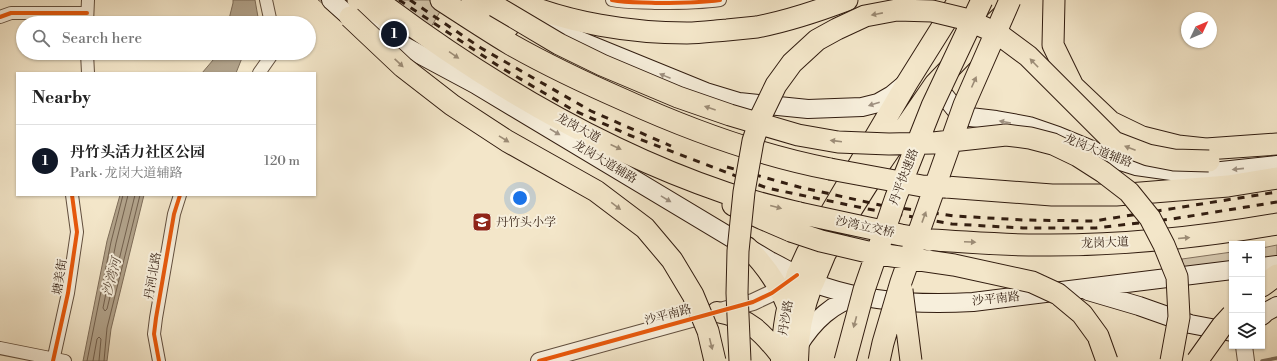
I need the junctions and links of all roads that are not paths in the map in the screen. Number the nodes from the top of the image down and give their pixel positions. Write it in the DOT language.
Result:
graph roads {
  1 [pos="88,0"];
  2 [pos="266,0"];
  3 [pos="331,0"];
  4 [pos="377,0"];
  5 [pos="441,0"];
  6 [pos="472,0"];
  7 [pos="515,0"];
  8 [pos="612,0"];
  9 [pos="720,0"];
  10 [pos="848,0"];
  11 [pos="959,0"];
  12 [pos="982,0"];
  13 [pos="1010,0"];
  14 [pos="1019,0"];
  15 [pos="1054,0"];
  16 [pos="490,3"];
  17 [pos="354,9"];
  18 [pos="57,16"];
  19 [pos="87,16"];
  20 [pos="269,16"];
  21 [pos="0,17"];
  22 [pos="435,42"];
  23 [pos="87,60"];
  24 [pos="268,60"];
  25 [pos="88,72"];
  26 [pos="260,72"];
  27 [pos="575,78"];
  28 [pos="907,83"];
  29 [pos="935,84"];
  30 [pos="1277,144"];
  31 [pos="1277,150"];
  32 [pos="1208,155"];
  33 [pos="1277,165"];
  34 [pos="1277,178"];
  35 [pos="72,196"];
  36 [pos="180,196"];
  37 [pos="702,220"];
  38 [pos="795,222"];
  39 [pos="1277,224"];
  40 [pos="931,240"];
  41 [pos="747,247"];
  42 [pos="1277,265"];
  43 [pos="1265,267"];
  44 [pos="813,270"];
  45 [pos="1229,270"];
  46 [pos="1277,275"];
  47 [pos="902,282"];
  48 [pos="1265,284"];
  49 [pos="1081,289"];
  50 [pos="844,292"];
  51 [pos="862,296"];
  52 [pos="783,297"];
  53 [pos="1277,306"];
  54 [pos="717,312"];
  55 [pos="1265,313"];
  56 [pos="1229,318"];
  57 [pos="1229,331"];
  58 [pos="0,348"];
  59 [pos="1244,349"];
  60 [pos="789,356"];
  61 [pos="59,360"];
  62 [pos="159,361"];
  63 [pos="539,361"];
  64 [pos="715,361"];
  65 [pos="740,361"];
  66 [pos="845,361"];
  67 [pos="879,361"];
  68 [pos="911,361"];
  69 [pos="1107,361"];
  70 [pos="1171,361"];
  71 [pos="1197,361"];
  72 [pos="1246,361"];
  1 -- 19 [label="street"];
  2 -- 20 [label="street"];
  3 -- 17 [label="main road, 龙岗大道辅路"];
  4 -- 22 [label="highway, 龙岗大道"];
  5 -- 27 [label="highway"];
  6 -- 27 [label="highway"];
  7 -- 10 [label="highway"];
  8 -- 9 [label="street"];
  11 -- 28 [label="highway"];
  12 -- 66 [label="highway, 丹平快速路, one-way, bridge"];
  47 -- 13 [label="highway, one-way, bridge"];
  14 -- 29 [label="highway"];
  15 -- 32 [label="highway"];
  28 -- 16 [label="main road, one-way"];
  70 -- 16 [label="highway, one-way, bridge"];
  17 -- 22 [label="highway"];
  17 -- 37 [label="main road, 龙岗大道辅路, one-way"];
  17 -- 64 [label="highway, one-way, bridge"];
  18 -- 21 [label="street"];
  22 -- 38 [label="highway, 龙岗大道, one-way"];
  23 -- 25 [label="street"];
  24 -- 26 [label="street"];
  27 -- 34 [label="highway, bridge"];
  28 -- 44 [label="highway"];
  33 -- 29 [label="main road, 龙岗大道辅路, one-way"];
  29 -- 44 [label="highway"];
  30 -- 32 [label="highway"];
  31 -- 32 [label="highway"];
  32 -- 65 [label="highway, one-way, bridge"];
  35 -- 61 [label="street, 塘美街"];
  36 -- 62 [label="street, 丹河北路"];
  37 -- 41 [label="main road, 龙岗大道辅路"];
  37 -- 54 [label="main road"];
  38 -- 40 [label="highway, 沙湾立交桥, bridge"];
  38 -- 69 [label="highway, bridge"];
  40 -- 39 [label="highway, 龙岗大道, one-way"];
  41 -- 44 [label="main road, 龙岗大道辅路"];
  41 -- 52 [label="main road"];
  42 -- 43 [label="main road"];
  44 -- 50 [label="main road, 沙平南路"];
  44 -- 50 [label="main road"];
  44 -- 52 [label="main road, 丹沙路"];
  44 -- 60 [label="main road, 丹沙路"];
  45 -- 49 [label="main road, 沙平南路"];
  46 -- 48 [label="highway"];
  47 -- 67 [label="highway, bridge"];
  47 -- 68 [label="highway, bridge"];
  49 -- 51 [label="main road, 沙平南路"];
  49 -- 57 [label="main road"];
  50 -- 51 [label="main road, 沙平南路"];
  51 -- 60 [label="main road"];
  52 -- 54 [label="street, 沙平南路"];
  52 -- 60 [label="main road, 丹沙路"];
  53 -- 55 [label="main road"];
  54 -- 60 [label="main road"];
  54 -- 63 [label="street, 沙平南路"];
  56 -- 71 [label="highway, bridge"];
  58 -- 61 [label="street"];
  59 -- 72 [label="street"];
}
